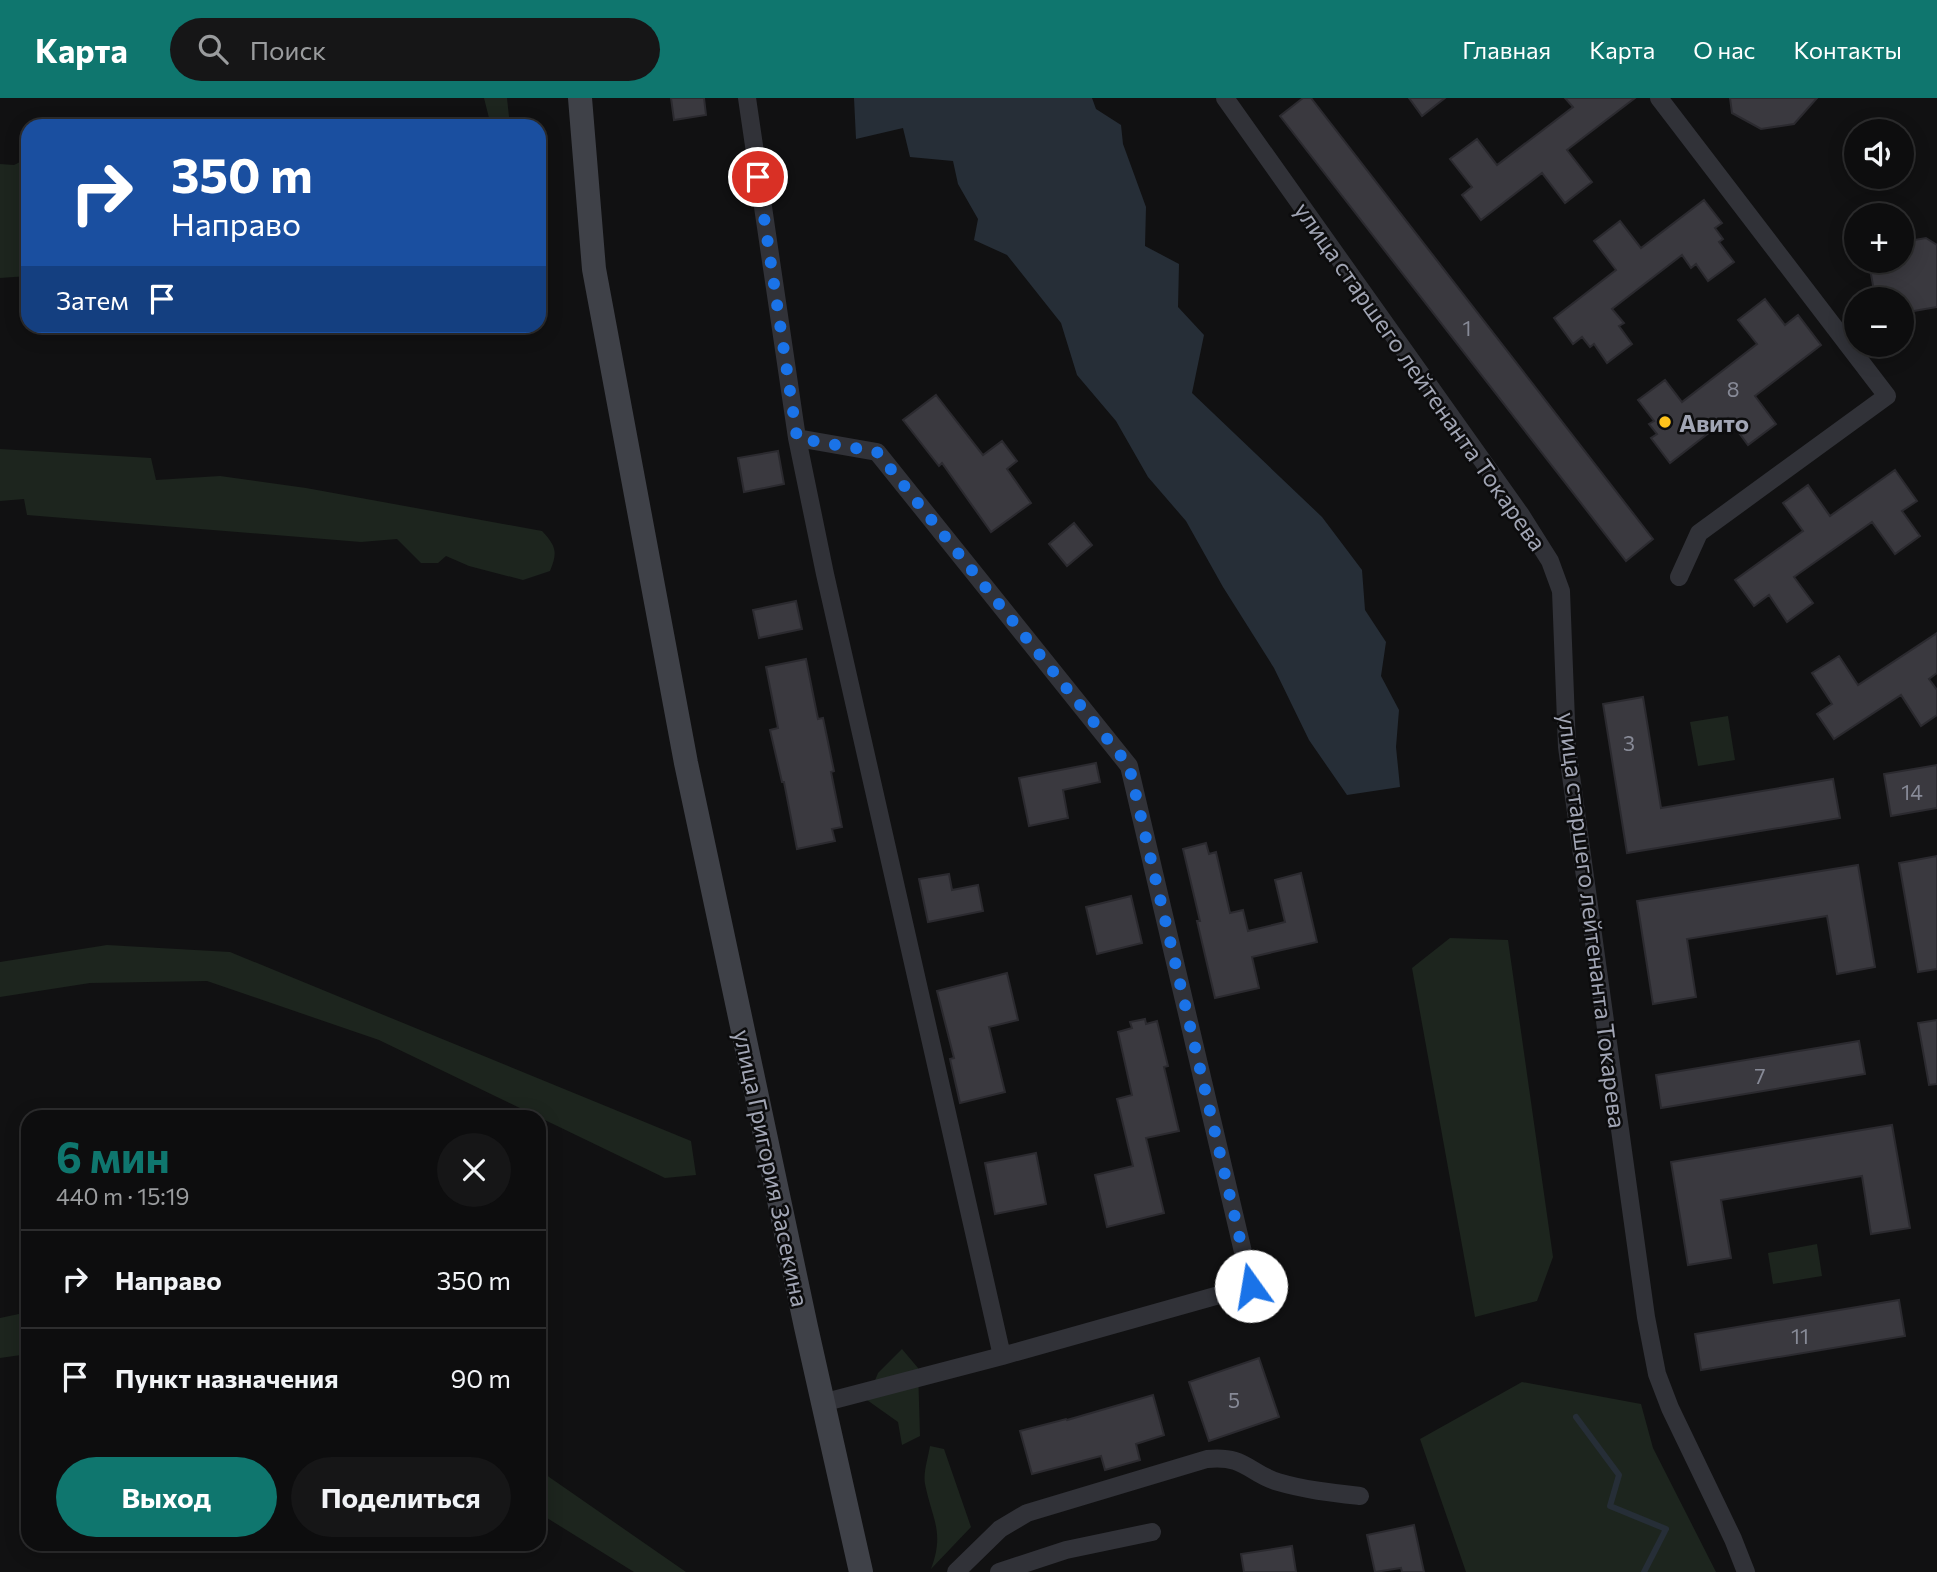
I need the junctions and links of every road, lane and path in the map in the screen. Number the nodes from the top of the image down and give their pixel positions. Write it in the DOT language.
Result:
graph roads {
  1 [pos="580,98"];
  2 [pos="747,98"];
  3 [pos="1225,98"];
  4 [pos="1659,98"];
  5 [pos="797,438"];
  6 [pos="1679,577"];
  7 [pos="1002,1356"];
  8 [pos="822,1403"];
  9 [pos="1360,1496"];
  10 [pos="1152,1532"];
  11 [pos="861,1572"];
  12 [pos="956,1572"];
  13 [pos="999,1572"];
  14 [pos="1746,1572"];
  1 -- 8 [label="main road, улица Григория Засекина"];
  2 -- 5 [label="street"];
  3 -- 14 [label="street, улица старшего лейтенанта Токарева"];
  4 -- 6 [label="street"];
  5 -- 7 [label="street"];
  5 -- 7 [label="street"];
  7 -- 8 [label="street"];
  8 -- 11 [label="main road, улица Григория Засекина"];
  9 -- 12 [label="street"];
  10 -- 13 [label="street"];
}
